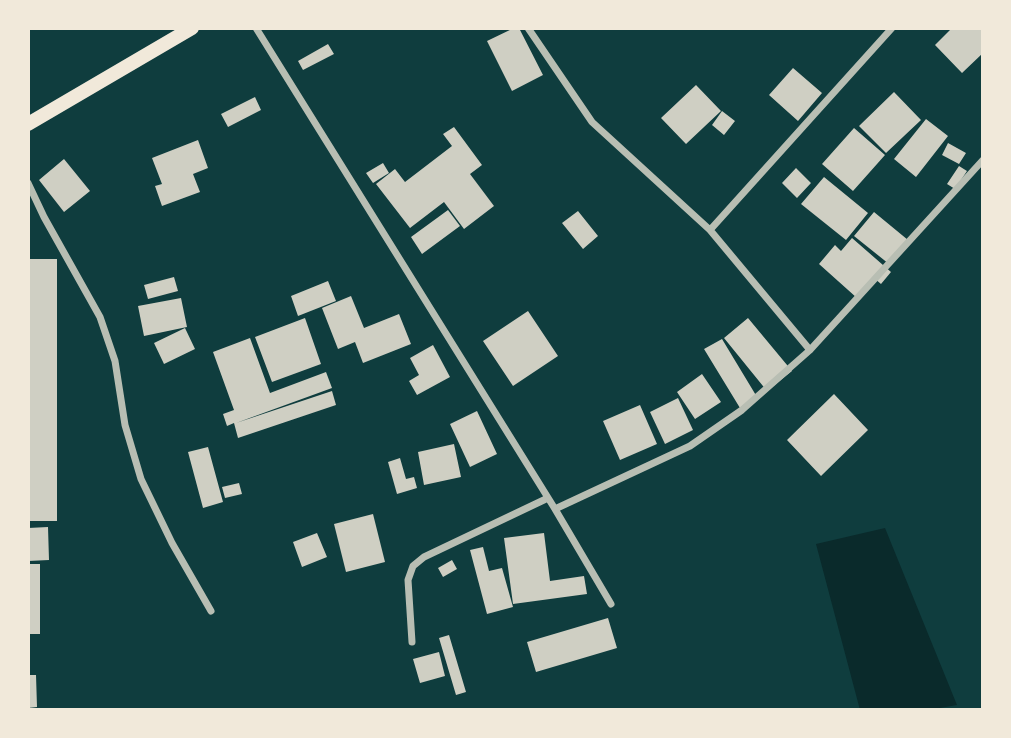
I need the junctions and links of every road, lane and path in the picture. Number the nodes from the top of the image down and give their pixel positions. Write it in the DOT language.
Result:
graph roads {
  1 [pos="192,28"];
  2 [pos="256,28"];
  3 [pos="528,28"];
  4 [pos="892,28"];
  5 [pos="28,124"];
  6 [pos="983,160"];
  7 [pos="28,183"];
  8 [pos="710,230"];
  9 [pos="810,350"];
  10 [pos="548,498"];
  11 [pos="555,509"];
  12 [pos="611,604"];
  13 [pos="211,611"];
  14 [pos="412,642"];
  1 -- 5 [label="main road"];
  2 -- 10 [label="street"];
  3 -- 8 [label="street"];
  4 -- 8 [label="street"];
  6 -- 9 [label="street"];
  7 -- 13 [label="street"];
  8 -- 9 [label="street"];
  9 -- 11 [label="street"];
  10 -- 11 [label="street"];
  10 -- 14 [label="street"];
  11 -- 12 [label="street"];
}
